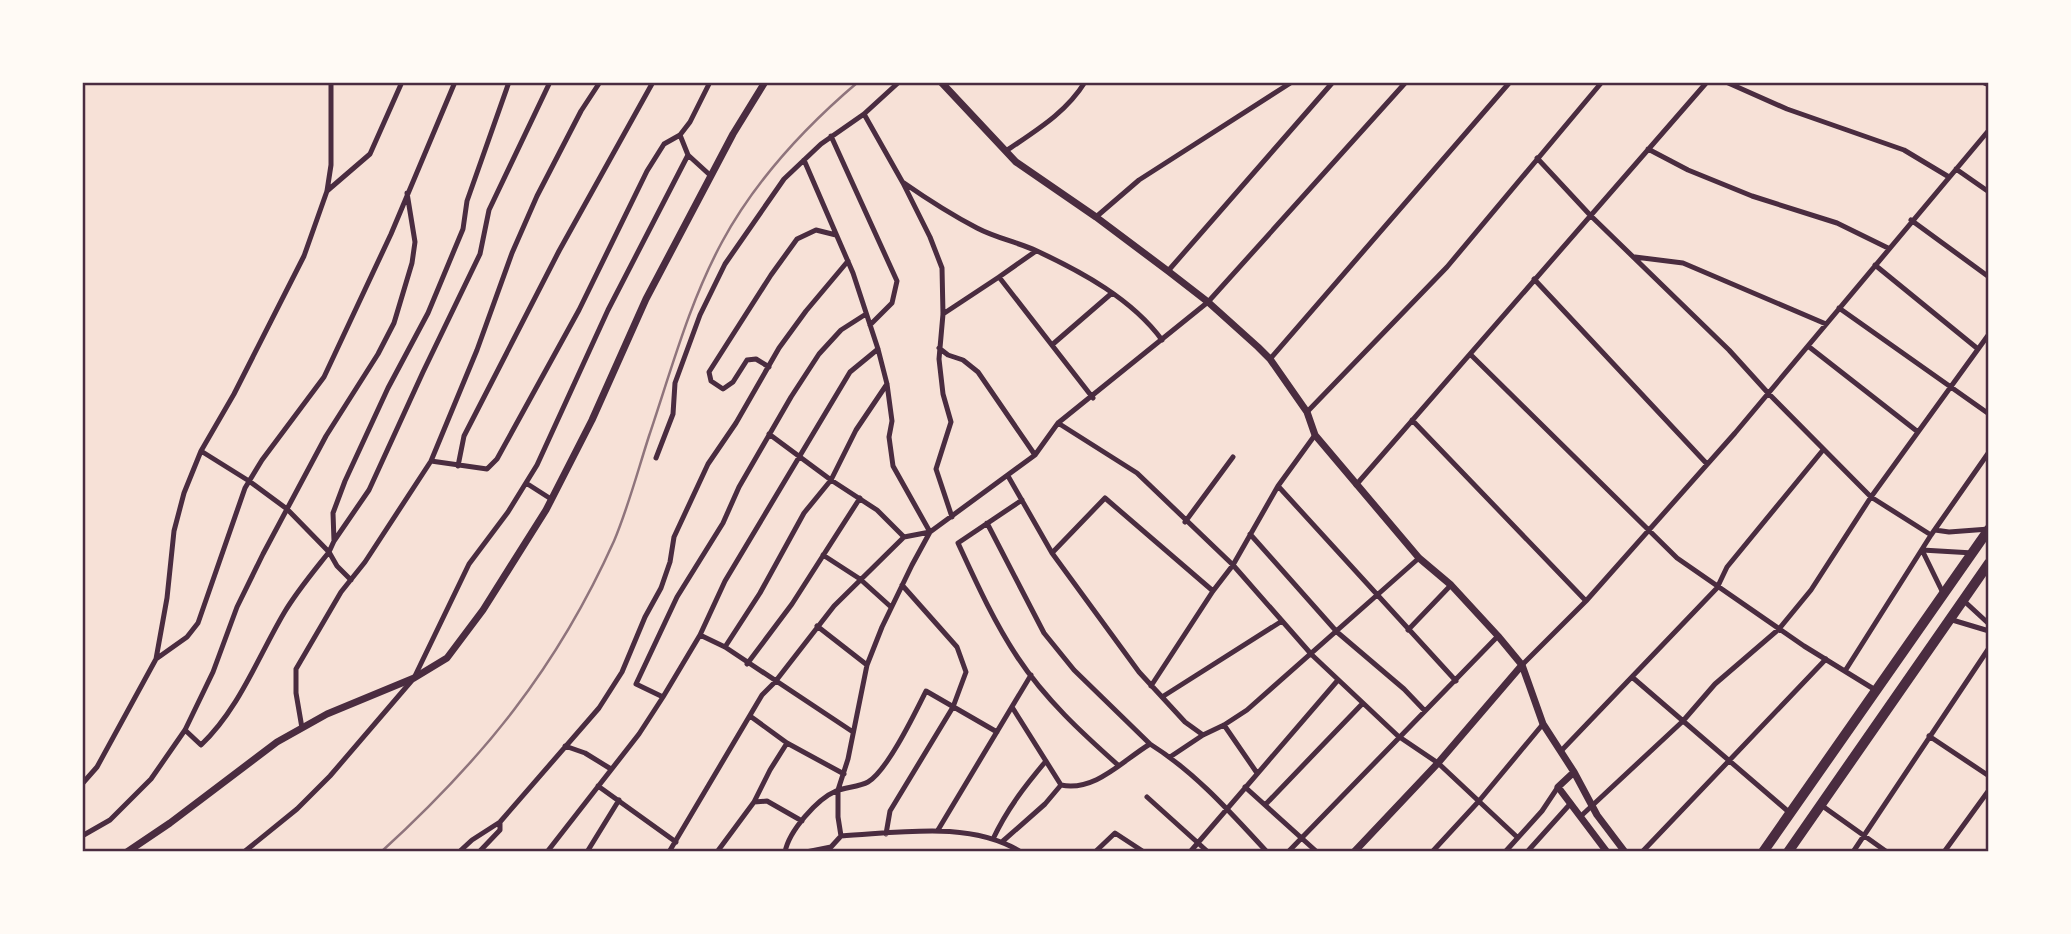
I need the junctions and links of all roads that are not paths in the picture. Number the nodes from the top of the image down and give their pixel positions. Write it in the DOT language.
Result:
graph roads {
  1 [pos="331,82"];
  2 [pos="402,82"];
  3 [pos="455,82"];
  4 [pos="509,82"];
  5 [pos="550,82"];
  6 [pos="600,82"];
  7 [pos="653,82"];
  8 [pos="710,82"];
  9 [pos="765,82"];
  10 [pos="899,82"];
  11 [pos="941,82"];
  12 [pos="1085,82"];
  13 [pos="1292,82"];
  14 [pos="1333,82"];
  15 [pos="1406,82"];
  16 [pos="1510,82"];
  17 [pos="1602,82"];
  18 [pos="1707,82"];
  19 [pos="1726,82"];
  20 [pos="1982,82"];
  21 [pos="1989,85"];
  22 [pos="864,114"];
  23 [pos="1989,130"];
  24 [pos="680,135"];
  25 [pos="831,136"];
  26 [pos="1648,149"];
  27 [pos="1006,151"];
  28 [pos="688,155"];
  29 [pos="1537,158"];
  30 [pos="804,160"];
  31 [pos="1956,169"];
  32 [pos="711,176"];
  33 [pos="1949,177"];
  34 [pos="903,183"];
  35 [pos="327,191"];
  36 [pos="1989,192"];
  37 [pos="407,193"];
  38 [pos="1590,215"];
  39 [pos="1096,217"];
  40 [pos="1911,220"];
  41 [pos="836,234"];
  42 [pos="1888,248"];
  43 [pos="1036,251"];
  44 [pos="1633,257"];
  45 [pos="848,261"];
  46 [pos="1875,265"];
  47 [pos="1168,271"];
  48 [pos="999,276"];
  49 [pos="1989,277"];
  50 [pos="1534,279"];
  51 [pos="1112,293"];
  52 [pos="1208,302"];
  53 [pos="1839,308"];
  54 [pos="866,314"];
  55 [pos="943,314"];
  56 [pos="1826,324"];
  57 [pos="870,325"];
  58 [pos="1989,334"];
  59 [pos="1162,340"];
  60 [pos="1053,344"];
  61 [pos="1808,346"];
  62 [pos="939,348"];
  63 [pos="878,349"];
  64 [pos="1978,349"];
  65 [pos="1470,354"];
  66 [pos="1269,359"];
  67 [pos="769,367"];
  68 [pos="887,384"];
  69 [pos="1950,387"];
  70 [pos="1768,393"];
  71 [pos="1093,398"];
  72 [pos="1307,412"];
  73 [pos="1989,414"];
  74 [pos="1412,420"];
  75 [pos="1058,423"];
  76 [pos="1918,432"];
  77 [pos="769,434"];
  78 [pos="1315,435"];
  79 [pos="1823,450"];
  80 [pos="201,451"];
  81 [pos="1989,452"];
  82 [pos="1035,455"];
  83 [pos="800,457"];
  84 [pos="1233,457"];
  85 [pos="656,458"];
  86 [pos="431,461"];
  87 [pos="1707,464"];
  88 [pos="458,466"];
  89 [pos="1008,476"];
  90 [pos="831,480"];
  91 [pos="250,481"];
  92 [pos="526,483"];
  93 [pos="1356,485"];
  94 [pos="1278,486"];
  95 [pos="1871,497"];
  96 [pos="860,498"];
  97 [pos="551,499"];
  98 [pos="1022,500"];
  99 [pos="287,509"];
  100 [pos="952,517"];
  101 [pos="1185,522"];
  102 [pos="987,523"];
  103 [pos="1989,529"];
  104 [pos="1647,531"];
  105 [pos="930,532"];
  106 [pos="1933,533"];
  107 [pos="1250,534"];
  108 [pos="904,537"];
  109 [pos="334,541"];
  110 [pos="1922,550"];
  111 [pos="329,552"];
  112 [pos="1052,553"];
  113 [pos="1973,553"];
  114 [pos="823,555"];
  115 [pos="1419,558"];
  116 [pos="1989,564"];
  117 [pos="1233,565"];
  118 [pos="860,579"];
  119 [pos="351,580"];
  120 [pos="902,584"];
  121 [pos="1451,585"];
  122 [pos="1717,588"];
  123 [pos="1213,591"];
  124 [pos="1379,594"];
  125 [pos="1944,595"];
  126 [pos="1963,600"];
  127 [pos="1586,601"];
  128 [pos="891,607"];
  129 [pos="1949,619"];
  130 [pos="1282,621"];
  131 [pos="1989,624"];
  132 [pos="817,626"];
  133 [pos="1779,629"];
  134 [pos="1408,630"];
  135 [pos="1989,631"];
  136 [pos="1337,632"];
  137 [pos="700,635"];
  138 [pos="1498,636"];
  139 [pos="725,647"];
  140 [pos="1989,648"];
  141 [pos="1312,655"];
  142 [pos="156,659"];
  143 [pos="1826,659"];
  144 [pos="747,664"];
  145 [pos="867,666"];
  146 [pos="1522,666"];
  147 [pos="1846,671"];
  148 [pos="1031,675"];
  149 [pos="1632,677"];
  150 [pos="414,678"];
  151 [pos="1338,680"];
  152 [pos="1457,681"];
  153 [pos="775,682"];
  154 [pos="1151,686"];
  155 [pos="1877,691"];
  156 [pos="663,697"];
  157 [pos="1161,697"];
  158 [pos="1363,703"];
  159 [pos="953,707"];
  160 [pos="1012,707"];
  161 [pos="1425,711"];
  162 [pos="750,716"];
  163 [pos="1683,721"];
  164 [pos="1543,724"];
  165 [pos="1224,725"];
  166 [pos="303,728"];
  167 [pos="185,730"];
  168 [pos="853,732"];
  169 [pos="997,732"];
  170 [pos="1203,734"];
  171 [pos="1398,736"];
  172 [pos="1929,736"];
  173 [pos="787,743"];
  174 [pos="1150,744"];
  175 [pos="565,746"];
  176 [pos="1561,751"];
  177 [pos="1170,757"];
  178 [pos="1046,761"];
  179 [pos="1729,761"];
  180 [pos="1437,763"];
  181 [pos="1118,765"];
  182 [pos="611,769"];
  183 [pos="1574,772"];
  184 [pos="1257,773"];
  185 [pos="844,774"];
  186 [pos="1989,776"];
  187 [pos="82,784"];
  188 [pos="1061,785"];
  189 [pos="598,786"];
  190 [pos="1245,786"];
  191 [pos="1558,787"];
  192 [pos="838,790"];
  193 [pos="1989,790"];
  194 [pos="1147,797"];
  195 [pos="619,800"];
  196 [pos="1479,801"];
  197 [pos="754,802"];
  198 [pos="1571,803"];
  199 [pos="1265,805"];
  200 [pos="1821,805"];
  201 [pos="1592,807"];
  202 [pos="1227,809"];
  203 [pos="1790,813"];
  204 [pos="1581,816"];
  205 [pos="802,821"];
  206 [pos="500,822"];
  207 [pos="938,830"];
  208 [pos="886,834"];
  209 [pos="82,836"];
  210 [pos="841,836"];
  211 [pos="1864,836"];
  212 [pos="1517,837"];
  213 [pos="1300,838"];
  214 [pos="993,839"];
  215 [pos="1003,841"];
  216 [pos="676,842"];
  217 [pos="1198,844"];
  218 [pos="830,849"];
  219 [pos="127,852"];
  220 [pos="244,852"];
  221 [pos="459,852"];
  222 [pos="479,852"];
  223 [pos="547,852"];
  224 [pos="587,852"];
  225 [pos="669,852"];
  226 [pos="717,852"];
  227 [pos="785,852"];
  228 [pos="806,852"];
  229 [pos="1021,852"];
  230 [pos="1095,852"];
  231 [pos="1144,852"];
  232 [pos="1190,852"];
  233 [pos="1208,852"];
  234 [pos="1267,852"];
  235 [pos="1289,852"];
  236 [pos="1317,852"];
  237 [pos="1354,852"];
  238 [pos="1432,852"];
  239 [pos="1505,852"];
  240 [pos="1527,852"];
  241 [pos="1607,852"];
  242 [pos="1625,852"];
  243 [pos="1642,852"];
  244 [pos="1763,852"];
  245 [pos="1788,852"];
  246 [pos="1853,852"];
  247 [pos="1887,852"];
  248 [pos="1944,852"];
  1 -- 35 [label="street"];
  2 -- 35 [label="street"];
  3 -- 37 [label="street"];
  4 -- 109 [label="street"];
  5 -- 109 [label="street"];
  6 -- 86 [label="street"];
  7 -- 88 [label="street"];
  8 -- 24 [label="street"];
  9 -- 32 [label="street"];
  10 -- 22 [label="street"];
  11 -- 27 [label="street"];
  12 -- 27 [label="street"];
  13 -- 39 [label="street"];
  14 -- 47 [label="street"];
  15 -- 52 [label="street"];
  16 -- 66 [label="street"];
  17 -- 29 [label="street"];
  18 -- 26 [label="street"];
  19 -- 33 [label="street"];
  20 -- 21 [label="street"];
  22 -- 25 [label="street"];
  22 -- 34 [label="street"];
  23 -- 31 [label="street"];
  24 -- 28 [label="street"];
  24 -- 88 [label="street"];
  25 -- 30 [label="street"];
  25 -- 57 [label="street"];
  26 -- 38 [label="street"];
  26 -- 42 [label="street"];
  27 -- 39 [label="street"];
  28 -- 32 [label="street"];
  28 -- 92 [label="street"];
  29 -- 38 [label="street"];
  29 -- 72 [label="street"];
  30 -- 41 [label="street"];
  30 -- 85 [label="street"];
  31 -- 33 [label="street"];
  31 -- 36 [label="street"];
  32 -- 97 [label="street"];
  33 -- 40 [label="street"];
  34 -- 43 [label="street"];
  34 -- 55 [label="street"];
  35 -- 80 [label="street"];
  37 -- 91 [label="street"];
  37 -- 99 [label="street"];
  38 -- 44 [label="street"];
  38 -- 50 [label="street"];
  39 -- 47 [label="street"];
  40 -- 42 [label="street"];
  40 -- 49 [label="street"];
  41 -- 45 [label="street"];
  41 -- 67 [label="street"];
  42 -- 46 [label="street"];
  43 -- 48 [label="street"];
  43 -- 51 [label="street"];
  44 -- 56 [label="street"];
  44 -- 70 [label="street"];
  45 -- 54 [label="street"];
  45 -- 67 [label="street"];
  46 -- 53 [label="street"];
  46 -- 64 [label="street"];
  47 -- 52 [label="street"];
  48 -- 55 [label="street"];
  48 -- 60 [label="street"];
  50 -- 65 [label="street"];
  50 -- 87 [label="street"];
  51 -- 59 [label="street"];
  51 -- 60 [label="street"];
  52 -- 59 [label="street"];
  52 -- 66 [label="street"];
  53 -- 56 [label="street"];
  53 -- 69 [label="street"];
  54 -- 57 [label="street"];
  54 -- 77 [label="street"];
  55 -- 62 [label="street"];
  56 -- 61 [label="street"];
  57 -- 63 [label="street"];
  58 -- 64 [label="street"];
  59 -- 71 [label="street"];
  60 -- 71 [label="street"];
  61 -- 70 [label="street"];
  61 -- 76 [label="street"];
  62 -- 82 [label="street"];
  62 -- 100 [label="street"];
  63 -- 68 [label="street"];
  63 -- 83 [label="street"];
  64 -- 69 [label="street"];
  65 -- 74 [label="street"];
  65 -- 104 [label="street"];
  66 -- 72 [label="street"];
  67 -- 175 [label="street"];
  68 -- 90 [label="street"];
  68 -- 105 [label="street"];
  69 -- 73 [label="street"];
  69 -- 76 [label="street"];
  70 -- 79 [label="street"];
  70 -- 87 [label="street"];
  71 -- 75 [label="street"];
  72 -- 78 [label="street"];
  74 -- 93 [label="street"];
  74 -- 127 [label="street"];
  75 -- 82 [label="street"];
  75 -- 101 [label="street"];
  76 -- 95 [label="street"];
  77 -- 83 [label="street"];
  77 -- 156 [label="street"];
  78 -- 93 [label="street"];
  78 -- 94 [label="street"];
  79 -- 95 [label="street"];
  79 -- 122 [label="street"];
  80 -- 91 [label="street"];
  80 -- 142 [label="street"];
  81 -- 106 [label="street"];
  82 -- 89 [label="street"];
  83 -- 90 [label="street"];
  83 -- 137 [label="street"];
  84 -- 101 [label="street"];
  86 -- 88 [label="street"];
  86 -- 119 [label="street"];
  87 -- 104 [label="street"];
  89 -- 98 [label="street"];
  89 -- 100 [label="street"];
  90 -- 96 [label="street"];
  90 -- 139 [label="street"];
  91 -- 99 [label="street"];
  91 -- 142 [label="street"];
  92 -- 97 [label="street"];
  92 -- 150 [label="street"];
  93 -- 115 [label="street"];
  94 -- 107 [label="street"];
  94 -- 124 [label="street"];
  95 -- 106 [label="street"];
  95 -- 133 [label="street"];
  96 -- 108 [label="street"];
  96 -- 114 [label="street"];
  97 -- 150 [label="street"];
  98 -- 102 [label="street"];
  98 -- 112 [label="street"];
  99 -- 111 [label="street"];
  99 -- 167 [label="street"];
  100 -- 105 [label="street"];
  101 -- 117 [label="street"];
  102 -- 148 [label="street"];
  102 -- 174 [label="street"];
  103 -- 106 [label="street"];
  103 -- 113 [label="highway"];
  104 -- 122 [label="street"];
  104 -- 127 [label="street"];
  105 -- 108 [label="street"];
  105 -- 120 [label="street"];
  106 -- 110 [label="street"];
  107 -- 117 [label="street"];
  107 -- 136 [label="street"];
  108 -- 118 [label="street"];
  109 -- 111 [label="street"];
  110 -- 113 [label="street"];
  110 -- 125 [label="street"];
  110 -- 147 [label="street"];
  111 -- 119 [label="street"];
  111 -- 167 [label="street"];
  112 -- 123 [label="street"];
  112 -- 154 [label="street"];
  113 -- 125 [label="highway"];
  114 -- 118 [label="street"];
  114 -- 144 [label="street"];
  115 -- 121 [label="street"];
  115 -- 124 [label="street"];
  116 -- 126 [label="highway"];
  117 -- 123 [label="street"];
  117 -- 130 [label="street"];
  118 -- 128 [label="street"];
  118 -- 132 [label="street"];
  119 -- 166 [label="street"];
  120 -- 128 [label="street"];
  120 -- 159 [label="street"];
  121 -- 134 [label="street"];
  121 -- 138 [label="street"];
  122 -- 133 [label="street"];
  122 -- 149 [label="street"];
  123 -- 154 [label="street"];
  124 -- 134 [label="street"];
  124 -- 136 [label="street"];
  125 -- 155 [label="highway"];
  126 -- 129 [label="highway"];
  126 -- 131 [label="street"];
  127 -- 146 [label="street"];
  128 -- 145 [label="street"];
  129 -- 135 [label="street"];
  129 -- 200 [label="highway"];
  130 -- 141 [label="street"];
  130 -- 157 [label="street"];
  132 -- 145 [label="street"];
  132 -- 153 [label="street"];
  133 -- 143 [label="street"];
  133 -- 163 [label="street"];
  134 -- 152 [label="street"];
  136 -- 141 [label="street"];
  136 -- 161 [label="street"];
  137 -- 139 [label="street"];
  137 -- 156 [label="street"];
  138 -- 146 [label="street"];
  138 -- 152 [label="street"];
  139 -- 144 [label="street"];
  140 -- 172 [label="street"];
  141 -- 151 [label="street"];
  141 -- 165 [label="street"];
  142 -- 187 [label="street"];
  143 -- 147 [label="street"];
  143 -- 179 [label="street"];
  144 -- 153 [label="street"];
  145 -- 168 [label="street"];
  146 -- 164 [label="street"];
  146 -- 180 [label="street"];
  147 -- 155 [label="street"];
  148 -- 160 [label="street"];
  148 -- 181 [label="street"];
  149 -- 163 [label="street"];
  149 -- 176 [label="street"];
  150 -- 166 [label="street"];
  150 -- 220 [label="street"];
  151 -- 158 [label="street"];
  151 -- 184 [label="street"];
  152 -- 161 [label="street"];
  153 -- 162 [label="street"];
  153 -- 168 [label="street"];
  154 -- 157 [label="street"];
  155 -- 203 [label="highway"];
  156 -- 182 [label="street"];
  157 -- 170 [label="street"];
  158 -- 171 [label="street"];
  158 -- 199 [label="street"];
  159 -- 169 [label="street"];
  159 -- 192 [label="street"];
  159 -- 208 [label="street"];
  160 -- 169 [label="street"];
  160 -- 178 [label="street"];
  161 -- 171 [label="street"];
  162 -- 173 [label="street"];
  162 -- 216 [label="street"];
  163 -- 179 [label="street"];
  163 -- 201 [label="street"];
  164 -- 176 [label="street"];
  164 -- 196 [label="street"];
  165 -- 170 [label="street"];
  165 -- 184 [label="street"];
  166 -- 219 [label="street"];
  167 -- 209 [label="street"];
  168 -- 185 [label="street"];
  169 -- 207 [label="street"];
  170 -- 177 [label="street"];
  171 -- 180 [label="street"];
  171 -- 213 [label="street"];
  172 -- 186 [label="street"];
  172 -- 211 [label="street"];
  173 -- 185 [label="street"];
  173 -- 197 [label="street"];
  174 -- 177 [label="street"];
  174 -- 181 [label="street"];
  175 -- 182 [label="street"];
  175 -- 206 [label="street"];
  176 -- 183 [label="street"];
  177 -- 202 [label="street"];
  178 -- 188 [label="street"];
  178 -- 214 [label="street"];
  179 -- 203 [label="street"];
  179 -- 243 [label="street"];
  180 -- 196 [label="street"];
  180 -- 237 [label="street"];
  181 -- 188 [label="street"];
  182 -- 189 [label="street"];
  183 -- 191 [label="street"];
  183 -- 201 [label="street"];
  184 -- 190 [label="street"];
  185 -- 192 [label="street"];
  188 -- 215 [label="street"];
  189 -- 195 [label="street"];
  189 -- 223 [label="street"];
  190 -- 199 [label="street"];
  190 -- 202 [label="street"];
  191 -- 198 [label="street"];
  191 -- 212 [label="street"];
  192 -- 205 [label="street"];
  192 -- 210 [label="street"];
  193 -- 248 [label="street"];
  194 -- 217 [label="street"];
  195 -- 216 [label="street"];
  195 -- 224 [label="street"];
  196 -- 212 [label="street"];
  196 -- 238 [label="street"];
  197 -- 205 [label="street"];
  197 -- 226 [label="street"];
  198 -- 204 [label="street"];
  198 -- 240 [label="street"];
  199 -- 213 [label="street"];
  200 -- 211 [label="street"];
  200 -- 245 [label="highway"];
  201 -- 204 [label="street"];
  201 -- 242 [label="street"];
  202 -- 217 [label="street"];
  202 -- 234 [label="street"];
  203 -- 244 [label="highway"];
  204 -- 241 [label="street"];
  205 -- 227 [label="street"];
  206 -- 221 [label="street"];
  206 -- 222 [label="street"];
  207 -- 208 [label="street"];
  207 -- 214 [label="street"];
  208 -- 210 [label="street"];
  210 -- 218 [label="street"];
  211 -- 246 [label="street"];
  211 -- 247 [label="street"];
  212 -- 239 [label="street"];
  213 -- 235 [label="street"];
  213 -- 236 [label="street"];
  214 -- 215 [label="street"];
  215 -- 229 [label="street"];
  216 -- 225 [label="street"];
  217 -- 232 [label="street"];
  217 -- 233 [label="street"];
  218 -- 228 [label="street"];
  230 -- 231 [label="street"];
}
